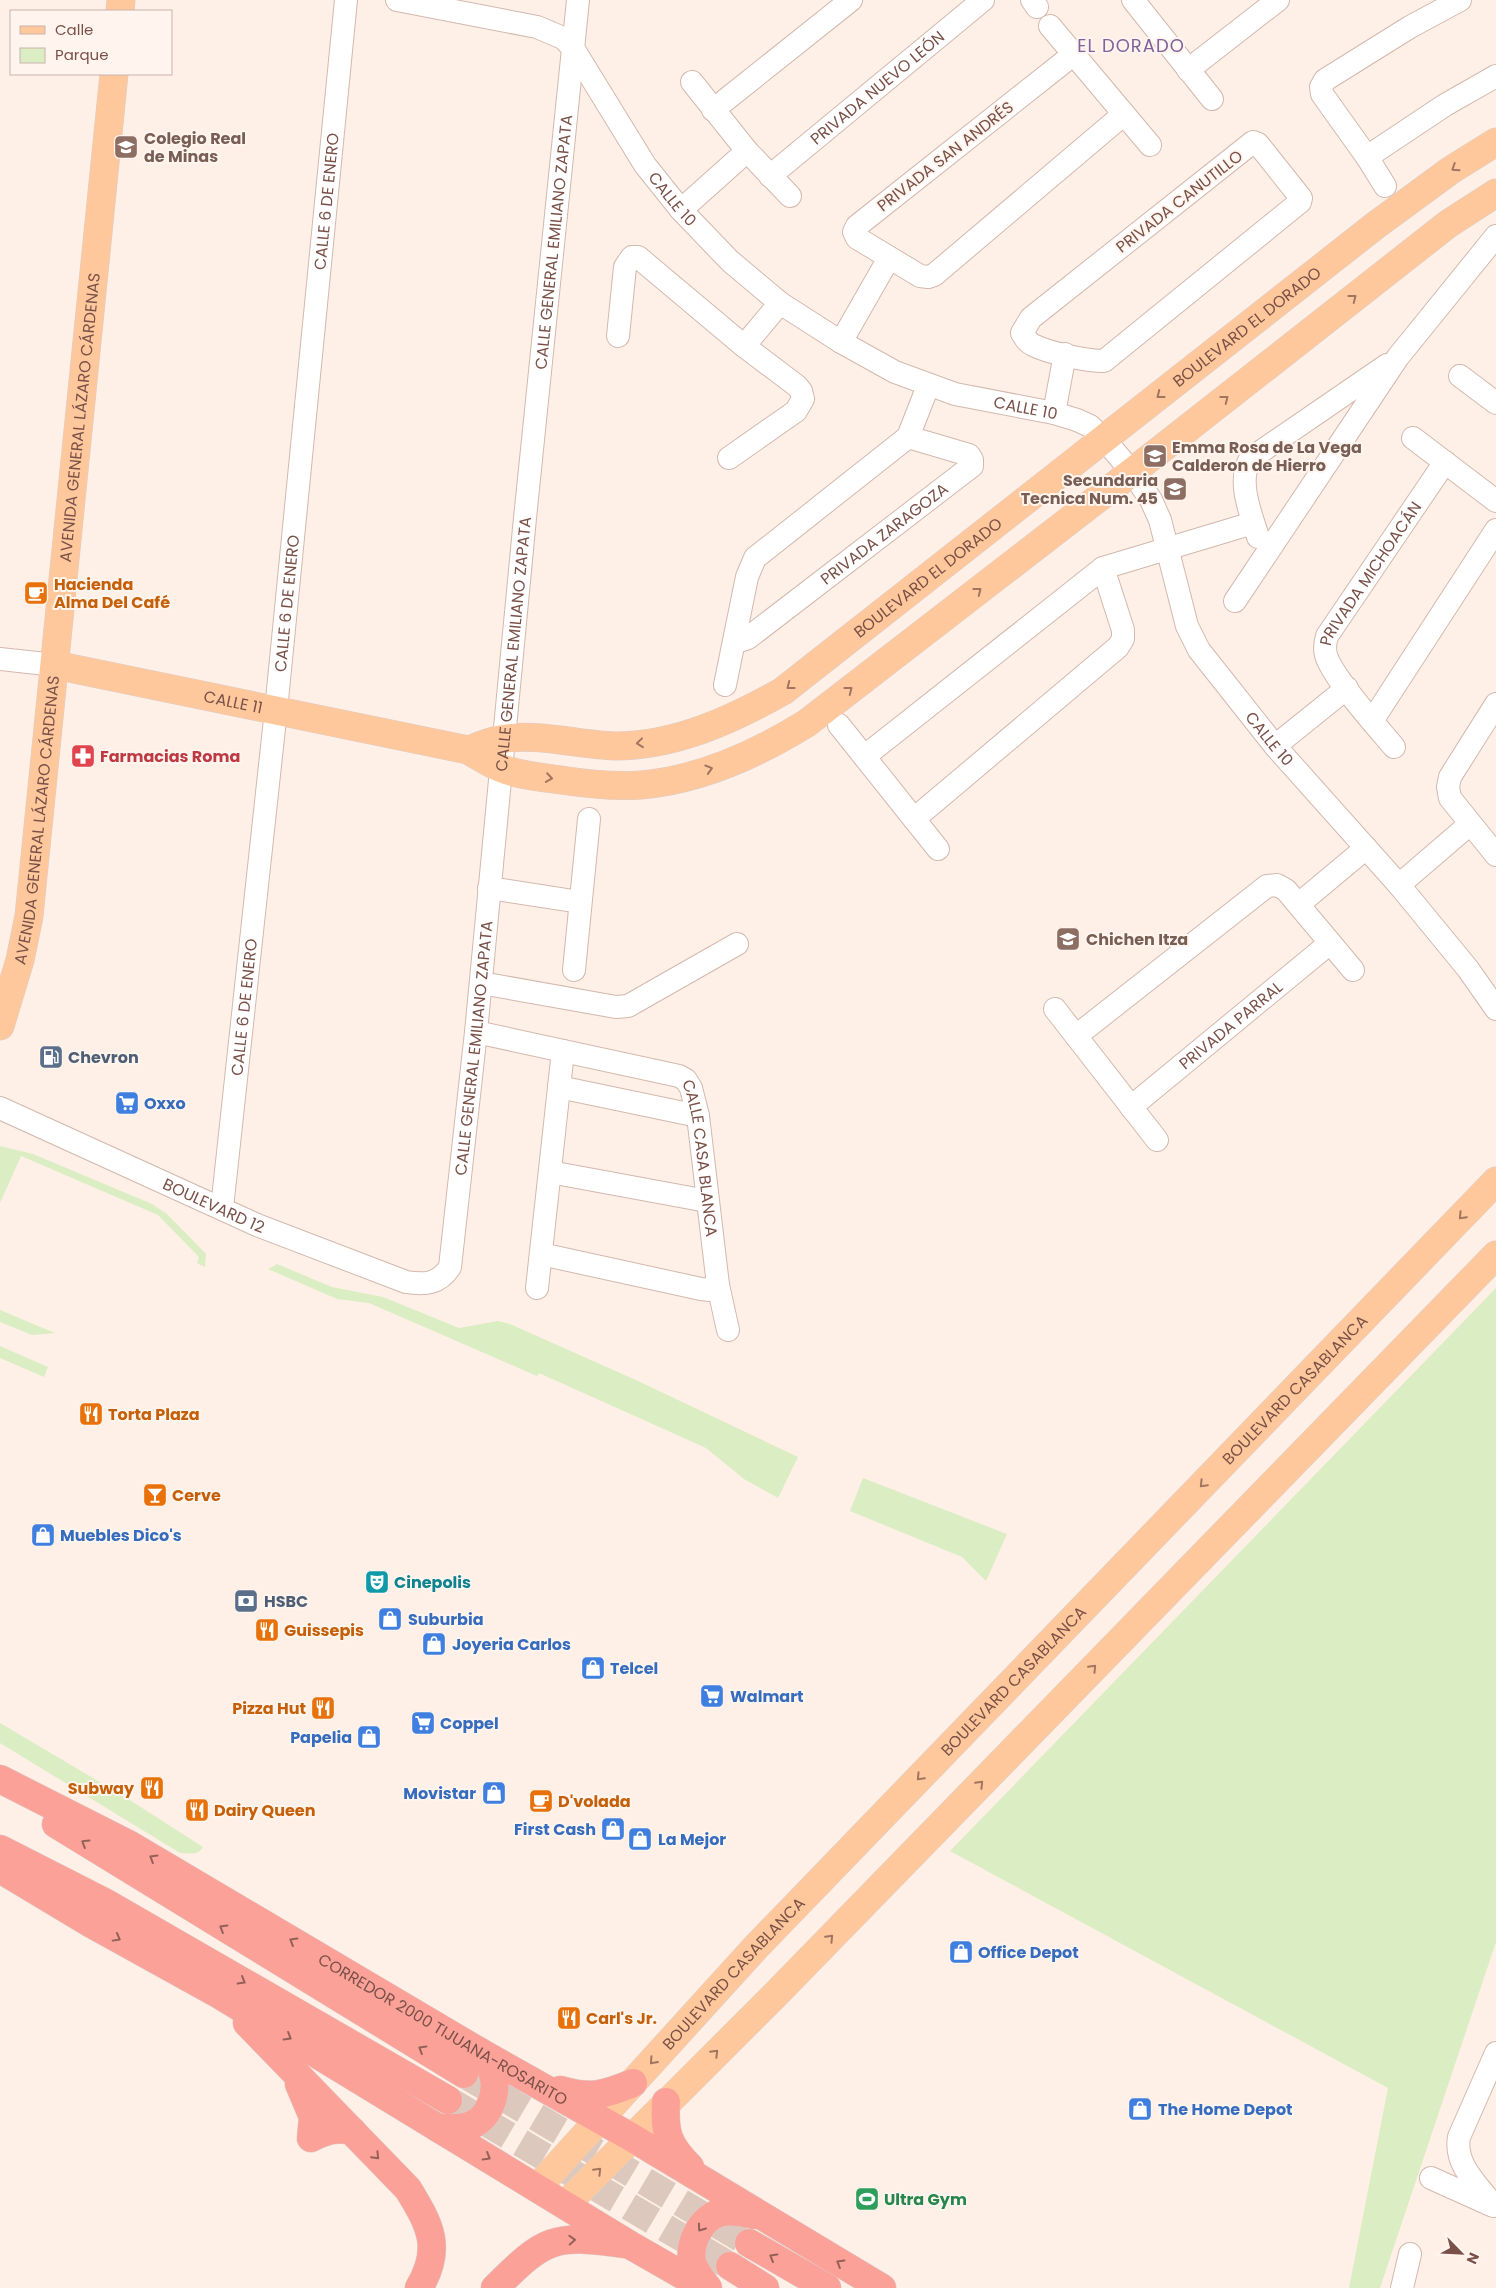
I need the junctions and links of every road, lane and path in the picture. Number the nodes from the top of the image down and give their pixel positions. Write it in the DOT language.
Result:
graph roads {
  1 [pos="346,0"];
  2 [pos="397,0"];
  3 [pos="578,0"];
  4 [pos="851,0"];
  5 [pos="983,0"];
  6 [pos="1278,0"];
  7 [pos="1460,0"];
  8 [pos="1137,1"];
  9 [pos="1050,26"];
  10 [pos="573,48"];
  11 [pos="1074,54"];
  12 [pos="1188,70"];
  13 [pos="114,75"];
  14 [pos="1496,76"];
  15 [pos="692,82"];
  16 [pos="1212,99"];
  17 [pos="713,110"];
  18 [pos="1124,114"];
  19 [pos="1496,142"];
  20 [pos="1150,145"];
  21 [pos="747,151"];
  22 [pos="1368,157"];
  23 [pos="770,176"];
  24 [pos="1385,186"];
  25 [pos="1496,193"];
  26 [pos="790,196"];
  27 [pos="681,210"];
  28 [pos="1496,236"];
  29 [pos="889,258"];
  30 [pos="780,303"];
  31 [pos="618,336"];
  32 [pos="841,342"];
  33 [pos="744,346"];
  34 [pos="1065,354"];
  35 [pos="1398,357"];
  36 [pos="1460,376"];
  37 [pos="928,386"];
  38 [pos="1494,396"];
  39 [pos="1054,413"];
  40 [pos="908,437"];
  41 [pos="1413,438"];
  42 [pos="1104,439"];
  43 [pos="729,458"];
  44 [pos="1445,462"];
  45 [pos="1132,472"];
  46 [pos="1496,501"];
  47 [pos="1254,523"];
  48 [pos="1496,530"];
  49 [pos="1167,548"];
  50 [pos="1264,556"];
  51 [pos="1103,568"];
  52 [pos="1235,602"];
  53 [pos="735,639"];
  54 [pos="0,659"];
  55 [pos="55,665"];
  56 [pos="725,685"];
  57 [pos="1347,688"];
  58 [pos="1496,704"];
  59 [pos="276,710"];
  60 [pos="1372,721"];
  61 [pos="839,724"];
  62 [pos="504,739"];
  63 [pos="1275,746"];
  64 [pos="1394,747"];
  65 [pos="468,750"];
  66 [pos="864,756"];
  67 [pos="501,768"];
  68 [pos="589,819"];
  69 [pos="914,819"];
  70 [pos="1470,824"];
  71 [pos="1366,848"];
  72 [pos="938,849"];
  73 [pos="1496,855"];
  74 [pos="1399,885"];
  75 [pos="490,888"];
  76 [pos="580,902"];
  77 [pos="1298,904"];
  78 [pos="1330,942"];
  79 [pos="737,944"];
  80 [pos="574,970"];
  81 [pos="1353,970"];
  82 [pos="481,983"];
  83 [pos="1055,1009"];
  84 [pos="1496,1009"];
  85 [pos="0,1026"];
  86 [pos="476,1032"];
  87 [pos="1076,1036"];
  88 [pos="562,1051"];
  89 [pos="559,1087"];
  90 [pos="1131,1107"];
  91 [pos="0,1108"];
  92 [pos="698,1116"];
  93 [pos="1157,1140"];
  94 [pos="550,1172"];
  95 [pos="1496,1181"];
  96 [pos="708,1201"];
  97 [pos="222,1208"];
  98 [pos="541,1254"];
  99 [pos="1496,1255"];
  100 [pos="435,1282"];
  101 [pos="718,1285"];
  102 [pos="537,1288"];
  103 [pos="728,1330"];
  104 [pos="0,1759"];
  105 [pos="0,1779"];
  106 [pos="0,1789"];
  107 [pos="130,1845"];
  108 [pos="0,1849"];
  109 [pos="0,1869"];
  110 [pos="0,1878"];
  111 [pos="90,1924"];
  112 [pos="220,1995"];
  113 [pos="480,2052"];
  114 [pos="1496,2053"];
  115 [pos="464,2074"];
  116 [pos="534,2082"];
  117 [pos="633,2083"];
  118 [pos="448,2100"];
  119 [pos="666,2102"];
  120 [pos="599,2119"];
  121 [pos="438,2128"];
  122 [pos="631,2137"];
  123 [pos="1431,2178"];
  124 [pos="707,2184"];
  125 [pos="537,2188"];
  126 [pos="566,2204"];
  127 [pos="1495,2206"];
  128 [pos="761,2217"];
  129 [pos="749,2243"];
  130 [pos="630,2245"];
  131 [pos="1410,2254"];
  132 [pos="730,2266"];
  133 [pos="419,2288"];
  134 [pos="495,2288"];
  135 [pos="707,2288"];
  136 [pos="765,2288"];
  137 [pos="827,2288"];
  138 [pos="882,2288"];
  139 [pos="1402,2288"];
  1 -- 59 [label="street, CALLE 6 DE ENERO"];
  2 -- 10 [label="street, CALLE 10"];
  3 -- 10 [label="street, CALLE GENERAL EMILIANO ZAPATA"];
  4 -- 17 [label="street"];
  5 -- 23 [label="street, PRIVADA NUEVO LEÓN"];
  6 -- 12 [label="street"];
  7 -- 22 [label="street"];
  8 -- 12 [label="street"];
  9 -- 11 [label="street"];
  10 -- 27 [label="street, CALLE 10"];
  10 -- 62 [label="street, CALLE GENERAL EMILIANO ZAPATA"];
  11 -- 18 [label="street"];
  11 -- 29 [label="street, PRIVADA SAN ANDRÉS"];
  12 -- 16 [label="street"];
  13 -- 55 [label="main road, AVENIDA GENERAL LÁZARO CÁRDENAS"];
  14 -- 22 [label="street"];
  15 -- 17 [label="street"];
  17 -- 21 [label="street"];
  18 -- 20 [label="street"];
  18 -- 29 [label="street, PRIVADA SAN ANDRÉS"];
  19 -- 42 [label="main road, BOULEVARD EL DORADO, one-way"];
  21 -- 23 [label="street"];
  21 -- 27 [label="street"];
  22 -- 24 [label="street"];
  23 -- 26 [label="street"];
  45 -- 25 [label="main road, one-way"];
  27 -- 30 [label="street, CALLE 10"];
  28 -- 35 [label="street"];
  29 -- 32 [label="street"];
  30 -- 32 [label="street, CALLE 10"];
  30 -- 33 [label="street"];
  31 -- 33 [label="street"];
  32 -- 37 [label="street, CALLE 10"];
  33 -- 43 [label="street"];
  34 -- 34 [label="street, PRIVADA CANUTILLO"];
  34 -- 39 [label="street"];
  35 -- 47 [label="street"];
  35 -- 50 [label="street"];
  36 -- 38 [label="street"];
  37 -- 39 [label="street, CALLE 10"];
  37 -- 40 [label="street"];
  39 -- 42 [label="street, CALLE 10"];
  40 -- 53 [label="street"];
  40 -- 53 [label="street, PRIVADA ZARAGOZA"];
  41 -- 44 [label="street"];
  42 -- 45 [label="street, CALLE 10"];
  42 -- 62 [label="main road, BOULEVARD EL DORADO, one-way"];
  44 -- 46 [label="street"];
  44 -- 57 [label="street, PRIVADA MICHOACÁN"];
  45 -- 49 [label="street, CALLE 10"];
  67 -- 45 [label="main road, one-way"];
  47 -- 49 [label="street"];
  47 -- 50 [label="street"];
  48 -- 60 [label="street"];
  49 -- 51 [label="street"];
  49 -- 63 [label="street, CALLE 10"];
  50 -- 52 [label="street"];
  51 -- 66 [label="street"];
  51 -- 69 [label="street"];
  53 -- 56 [label="street"];
  54 -- 55 [label="street, CALLE 11"];
  55 -- 59 [label="main road, CALLE 11"];
  55 -- 85 [label="main road, AVENIDA GENERAL LÁZARO CÁRDENAS"];
  57 -- 60 [label="street, PRIVADA MICHOACÁN"];
  57 -- 63 [label="street"];
  58 -- 70 [label="street"];
  59 -- 65 [label="main road, CALLE 11"];
  59 -- 97 [label="street, CALLE 6 DE ENERO"];
  60 -- 64 [label="street, PRIVADA MICHOACÁN"];
  61 -- 66 [label="street"];
  62 -- 65 [label="main road, CALLE 11"];
  62 -- 67 [label="street, CALLE GENERAL EMILIANO ZAPATA"];
  63 -- 71 [label="street, CALLE 10"];
  65 -- 67 [label="main road, CALLE 11"];
  66 -- 69 [label="street"];
  67 -- 75 [label="street, CALLE GENERAL EMILIANO ZAPATA"];
  68 -- 76 [label="street"];
  69 -- 72 [label="street"];
  70 -- 73 [label="street"];
  70 -- 74 [label="street"];
  71 -- 74 [label="street, CALLE 10"];
  71 -- 77 [label="street"];
  74 -- 84 [label="street, CALLE 10"];
  75 -- 76 [label="street"];
  75 -- 82 [label="street, CALLE GENERAL EMILIANO ZAPATA"];
  76 -- 80 [label="street"];
  77 -- 78 [label="street"];
  77 -- 87 [label="street"];
  78 -- 81 [label="street"];
  78 -- 90 [label="street, PRIVADA PARRAL"];
  79 -- 82 [label="street"];
  82 -- 86 [label="street, CALLE GENERAL EMILIANO ZAPATA"];
  83 -- 87 [label="street"];
  86 -- 88 [label="street, CALLE CASA BLANCA"];
  86 -- 100 [label="street, CALLE GENERAL EMILIANO ZAPATA"];
  87 -- 90 [label="street"];
  88 -- 89 [label="street"];
  88 -- 92 [label="street, CALLE CASA BLANCA"];
  89 -- 92 [label="street"];
  89 -- 94 [label="street"];
  90 -- 93 [label="street"];
  91 -- 97 [label="street, BOULEVARD 12"];
  92 -- 96 [label="street, CALLE CASA BLANCA"];
  94 -- 96 [label="street"];
  94 -- 98 [label="street"];
  95 -- 117 [label="main road, BOULEVARD CASABLANCA, one-way"];
  96 -- 101 [label="street, CALLE CASA BLANCA"];
  97 -- 100 [label="street, BOULEVARD 12"];
  98 -- 101 [label="street"];
  98 -- 102 [label="street"];
  119 -- 99 [label="main road, one-way"];
  101 -- 103 [label="street, CALLE CASA BLANCA"];
  104 -- 107 [label="highway"];
  105 -- 107 [label="highway, CORREDOR 2000 TIJUANA-ROSARITO"];
  115 -- 106 [label="highway, one-way"];
  113 -- 107 [label="highway, CORREDOR 2000 TIJUANA-ROSARITO, one-way"];
  108 -- 118 [label="highway, one-way"];
  109 -- 111 [label="highway"];
  110 -- 111 [label="highway"];
  111 -- 112 [label="highway, one-way"];
  112 -- 121 [label="highway, one-way"];
  112 -- 133 [label="highway, one-way"];
  113 -- 116 [label="highway, CORREDOR 2000 TIJUANA-ROSARITO"];
  113 -- 121 [label="highway"];
  114 -- 127 [label="street"];
  116 -- 117 [label="highway"];
  116 -- 120 [label="highway, CORREDOR 2000 TIJUANA-ROSARITO"];
  117 -- 120 [label="main road, BOULEVARD CASABLANCA"];
  119 -- 122 [label="main road"];
  119 -- 124 [label="highway"];
  120 -- 122 [label="highway, CORREDOR 2000 TIJUANA-ROSARITO"];
  120 -- 125 [label="main road, BOULEVARD CASABLANCA"];
  121 -- 125 [label="highway, one-way"];
  122 -- 124 [label="highway, CORREDOR 2000 TIJUANA-ROSARITO"];
  126 -- 122 [label="main road, one-way"];
  123 -- 127 [label="street"];
  124 -- 128 [label="highway, CORREDOR 2000 TIJUANA-ROSARITO"];
  125 -- 126 [label="highway"];
  126 -- 130 [label="highway"];
  128 -- 135 [label="highway, one-way"];
  138 -- 128 [label="highway, CORREDOR 2000 TIJUANA-ROSARITO, one-way"];
  137 -- 129 [label="highway, one-way"];
  134 -- 130 [label="highway, one-way"];
  130 -- 135 [label="highway"];
  131 -- 139 [label="street"];
  132 -- 136 [label="highway"];
}
